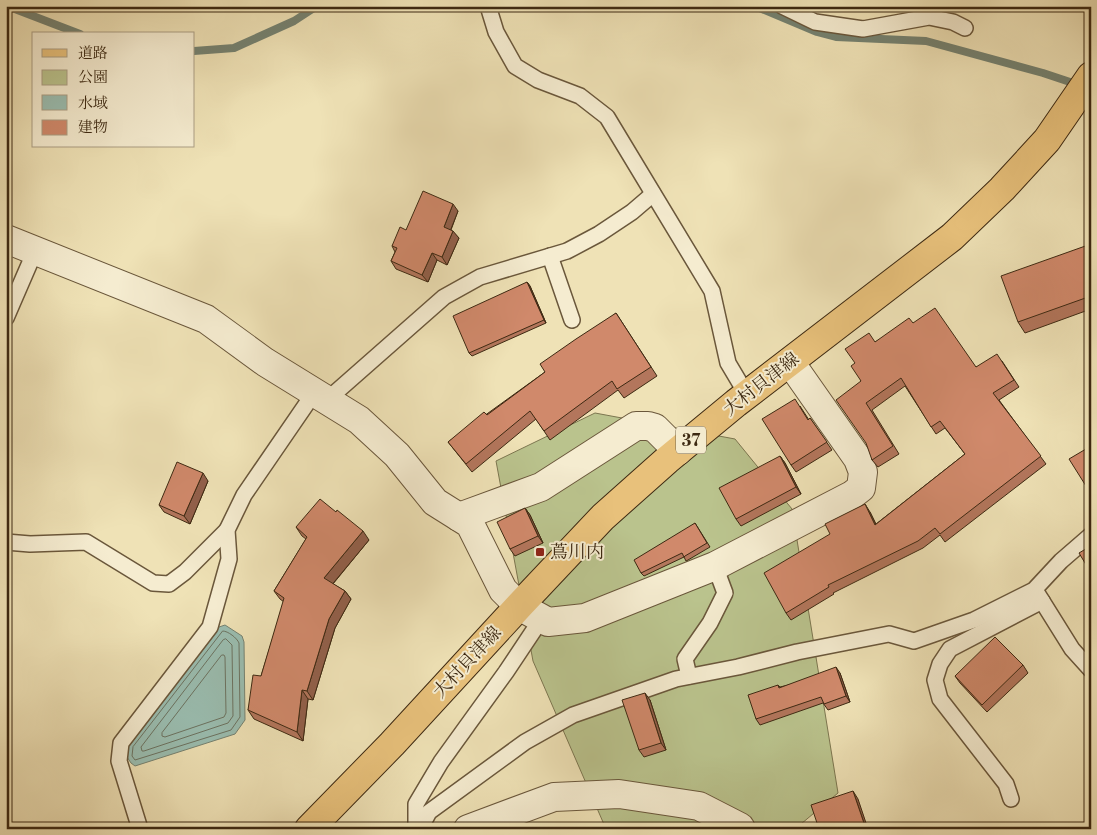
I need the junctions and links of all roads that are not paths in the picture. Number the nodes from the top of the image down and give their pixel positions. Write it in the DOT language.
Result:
graph roads {
  1 [pos="488,6"];
  2 [pos="782,6"];
  3 [pos="965,28"];
  4 [pos="1091,76"];
  5 [pos="653,194"];
  6 [pos="6,239"];
  7 [pos="35,251"];
  8 [pos="550,256"];
  9 [pos="6,318"];
  10 [pos="572,320"];
  11 [pos="790,362"];
  12 [pos="747,394"];
  13 [pos="320,397"];
  14 [pos="678,450"];
  15 [pos="459,517"];
  16 [pos="228,530"];
  17 [pos="1091,535"];
  18 [pos="6,542"];
  19 [pos="715,566"];
  20 [pos="1038,595"];
  21 [pos="530,612"];
  22 [pos="1091,670"];
  23 [pos="689,676"];
  24 [pos="1011,799"];
  25 [pos="140,829"];
  26 [pos="309,829"];
  27 [pos="416,829"];
  28 [pos="420,829"];
  29 [pos="468,829"];
  30 [pos="741,829"];
  1 -- 5 [label="lane"];
  2 -- 3 [label="lane"];
  4 -- 11 [label="main road, 大村貝津線 / 37"];
  5 -- 8 [label="lane"];
  5 -- 12 [label="lane"];
  6 -- 7 [label="street"];
  7 -- 9 [label="lane"];
  7 -- 13 [label="street"];
  8 -- 10 [label="lane"];
  8 -- 13 [label="lane"];
  11 -- 12 [label="main road, 大村貝津線 / 37"];
  11 -- 19 [label="street"];
  12 -- 14 [label="main road, 大村貝津線 / 37"];
  13 -- 15 [label="street"];
  13 -- 16 [label="lane"];
  14 -- 15 [label="street"];
  14 -- 21 [label="main road, 大村貝津線 / 37"];
  15 -- 21 [label="street"];
  16 -- 18 [label="lane"];
  16 -- 25 [label="lane"];
  17 -- 20 [label="lane"];
  19 -- 21 [label="street"];
  19 -- 23 [label="lane"];
  20 -- 22 [label="lane"];
  20 -- 23 [label="lane"];
  20 -- 24 [label="lane"];
  21 -- 26 [label="main road, 大村貝津線 / 37"];
  21 -- 27 [label="lane"];
  23 -- 28 [label="lane"];
  29 -- 30 [label="street"];
}
